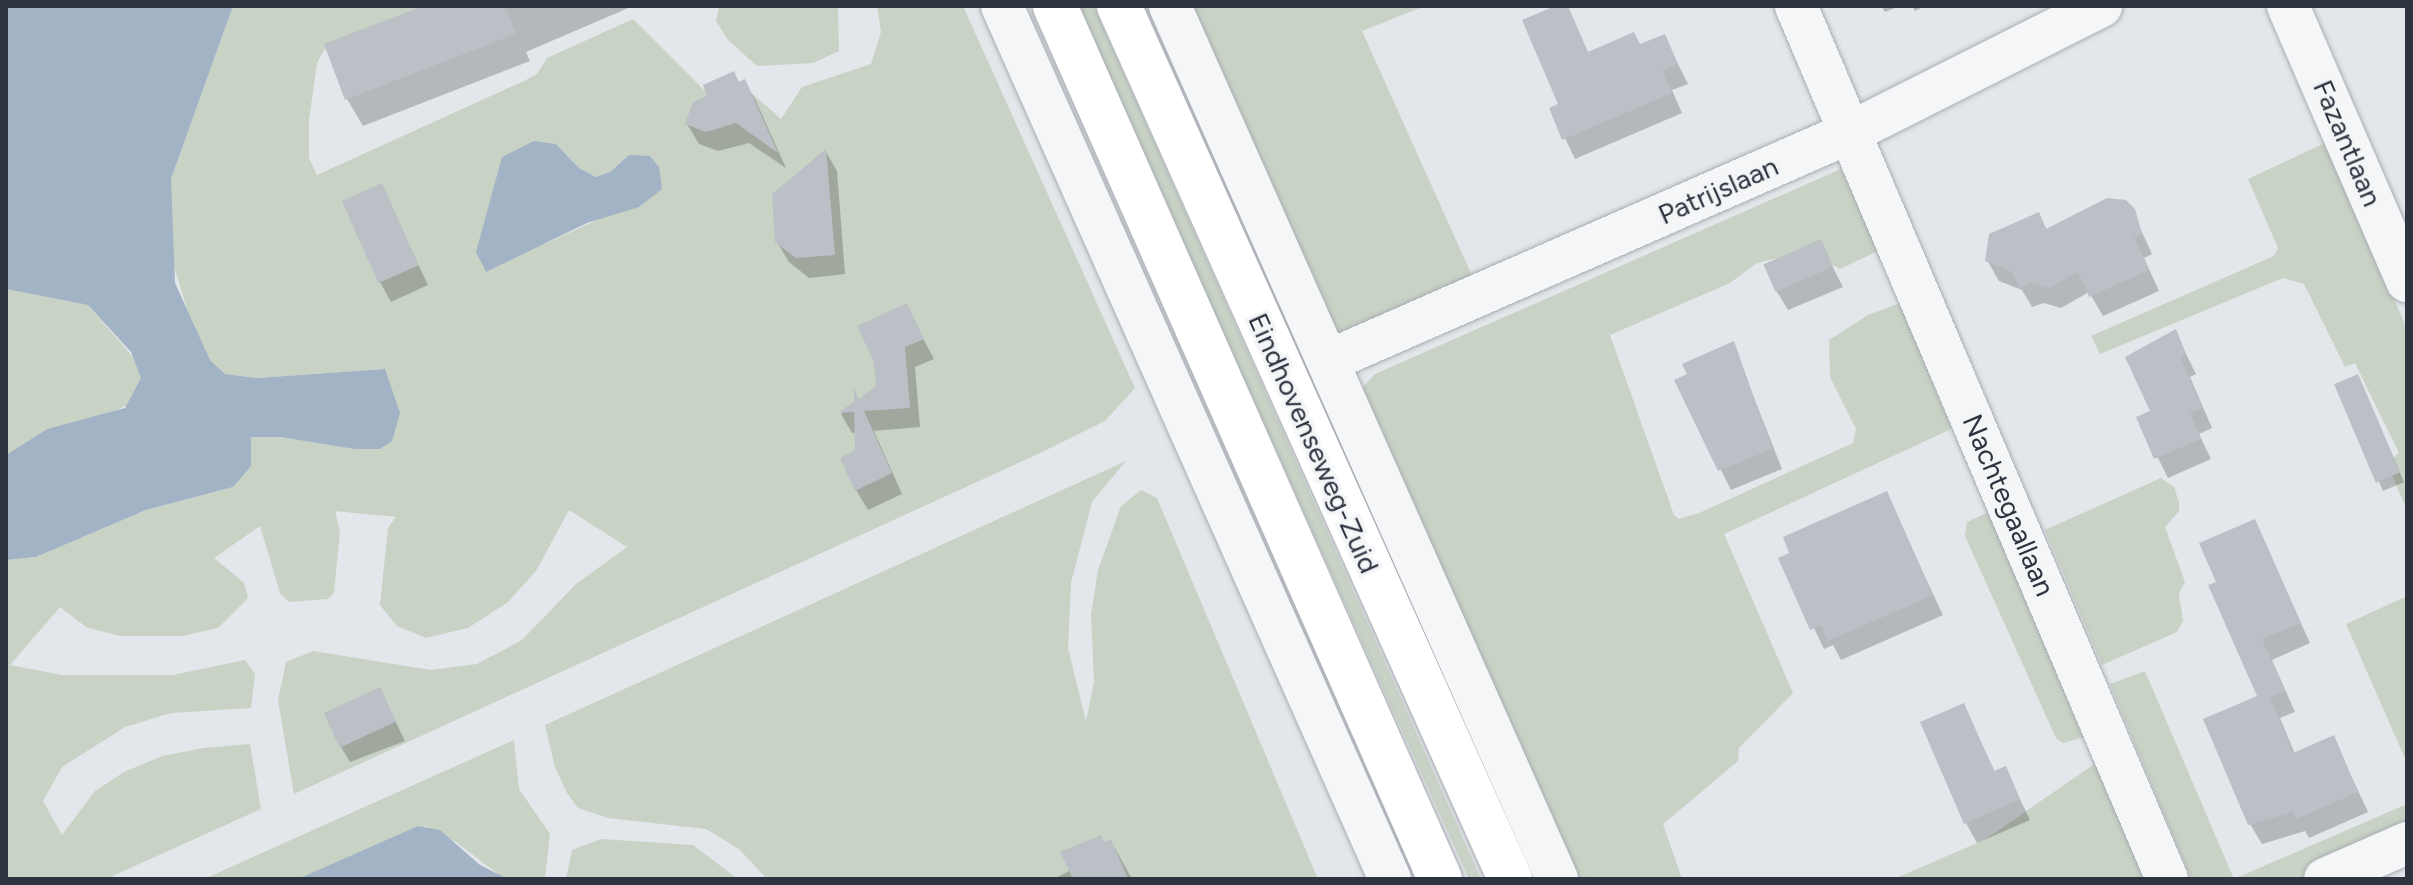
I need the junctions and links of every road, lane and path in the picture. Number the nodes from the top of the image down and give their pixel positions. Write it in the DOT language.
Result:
graph roads {
  1 [pos="1002,6"];
  2 [pos="1055,6"];
  3 [pos="1119,6"];
  4 [pos="1170,6"];
  5 [pos="1796,6"];
  6 [pos="2101,6"];
  7 [pos="2288,6"];
  8 [pos="1851,132"];
  9 [pos="2407,281"];
  10 [pos="1328,361"];
  11 [pos="2407,843"];
  12 [pos="1390,879"];
  13 [pos="1440,879"];
  14 [pos="1510,879"];
  15 [pos="1557,879"];
  16 [pos="2167,879"];
  17 [pos="2325,879"];
  1 -- 12 [label="street"];
  2 -- 13 [label="main road"];
  3 -- 14 [label="main road, Eindhovenseweg-Zuid"];
  4 -- 10 [label="street, Eindhovenseweg-Zuid"];
  5 -- 8 [label="street, Nachtegaallaan"];
  6 -- 8 [label="street, Patrijslaan"];
  7 -- 9 [label="street, Fazantlaan"];
  8 -- 10 [label="street, Patrijslaan"];
  8 -- 16 [label="street, Nachtegaallaan"];
  10 -- 15 [label="street, Eindhovenseweg-Zuid"];
  11 -- 17 [label="street"];
}
